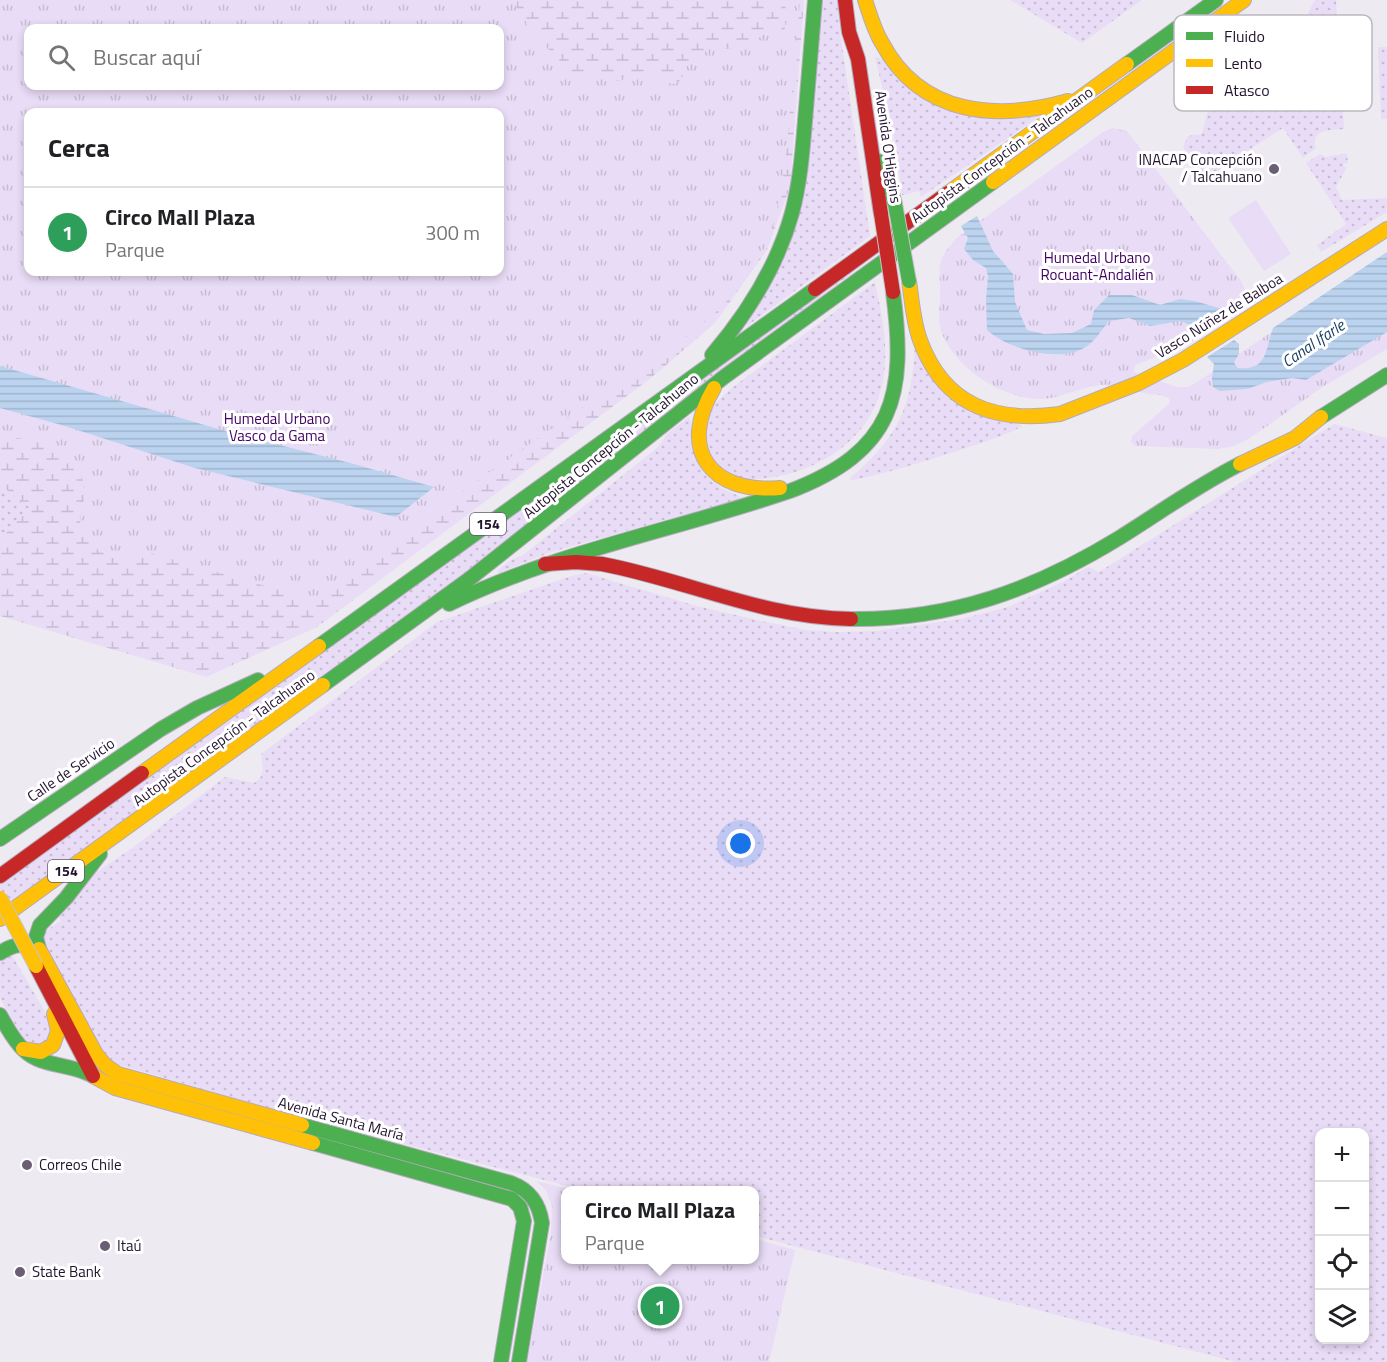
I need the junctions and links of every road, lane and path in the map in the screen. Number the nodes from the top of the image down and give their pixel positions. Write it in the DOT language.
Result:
graph roads {
  1 [pos="815,0"];
  2 [pos="845,0"];
  3 [pos="858,0"];
  4 [pos="865,0"];
  5 [pos="1216,0"];
  6 [pos="1244,0"];
  7 [pos="1195,15"];
  8 [pos="1223,15"];
  9 [pos="1174,30"];
  10 [pos="1174,51"];
  11 [pos="858,59"];
  12 [pos="1086,94"];
  13 [pos="872,151"];
  14 [pos="1387,229"];
  15 [pos="1387,375"];
  16 [pos="724,377"];
  17 [pos="683,384"];
  18 [pos="806,484"];
  19 [pos="545,564"];
  20 [pos="412,621"];
  21 [pos="292,664"];
  22 [pos="231,709"];
  23 [pos="132,824"];
  24 [pos="0,838"];
  25 [pos="0,863"];
  26 [pos="0,876"];
  27 [pos="0,898"];
  28 [pos="0,916"];
  29 [pos="39,950"];
  30 [pos="0,953"];
  31 [pos="33,967"];
  32 [pos="0,1015"];
  33 [pos="23,1049"];
  34 [pos="93,1076"];
  35 [pos="501,1362"];
  36 [pos="519,1362"];
  1 -- 17 [label="main road"];
  2 -- 11 [label="main road, Avenida O'Higgins"];
  3 -- 11 [label="main road, Avenida O'Higgins"];
  4 -- 12 [label="main road"];
  5 -- 7 [label="main road, Autopista Concepción - Talcahuano"];
  6 -- 8 [label="main road, Autopista Concepción - Talcahuano / 154"];
  9 -- 12 [label="main road, Autopista Concepción - Talcahuano"];
  10 -- 16 [label="main road, Autopista Concepción - Talcahuano / 154"];
  11 -- 13 [label="main road, Avenida O'Higgins"];
  12 -- 17 [label="main road, Autopista Concepción - Talcahuano / 154"];
  13 -- 14 [label="main road, Vasco Núñez de Balboa, bridge"];
  13 -- 18 [label="main road, Avenida O'Higgins, bridge"];
  15 -- 19 [label="main road"];
  16 -- 18 [label="main road"];
  16 -- 20 [label="main road, Autopista Concepción - Talcahuano / 154"];
  17 -- 21 [label="main road, Autopista Concepción - Talcahuano / 154"];
  18 -- 19 [label="main road"];
  19 -- 20 [label="main road"];
  20 -- 23 [label="main road, Autopista Concepción - Talcahuano / 154"];
  21 -- 22 [label="main road, Autopista Concepción - Talcahuano / 154"];
  21 -- 24 [label="main road, Calle de Servicio"];
  22 -- 25 [label="main road"];
  22 -- 26 [label="main road, Autopista Concepción - Talcahuano / 154"];
  23 -- 28 [label="main road, Autopista Concepción - Talcahuano / 154"];
  23 -- 29 [label="main road"];
  27 -- 31 [label="main road, bridge"];
  28 -- 31 [label="main road"];
  29 -- 30 [label="main road"];
  29 -- 36 [label="main road, Avenida Santa María"];
  31 -- 33 [label="main road"];
  31 -- 34 [label="main road"];
  32 -- 33 [label="main road"];
  33 -- 34 [label="main road, Avenida Santa María"];
  34 -- 35 [label="main road, Avenida Santa María"];
}
